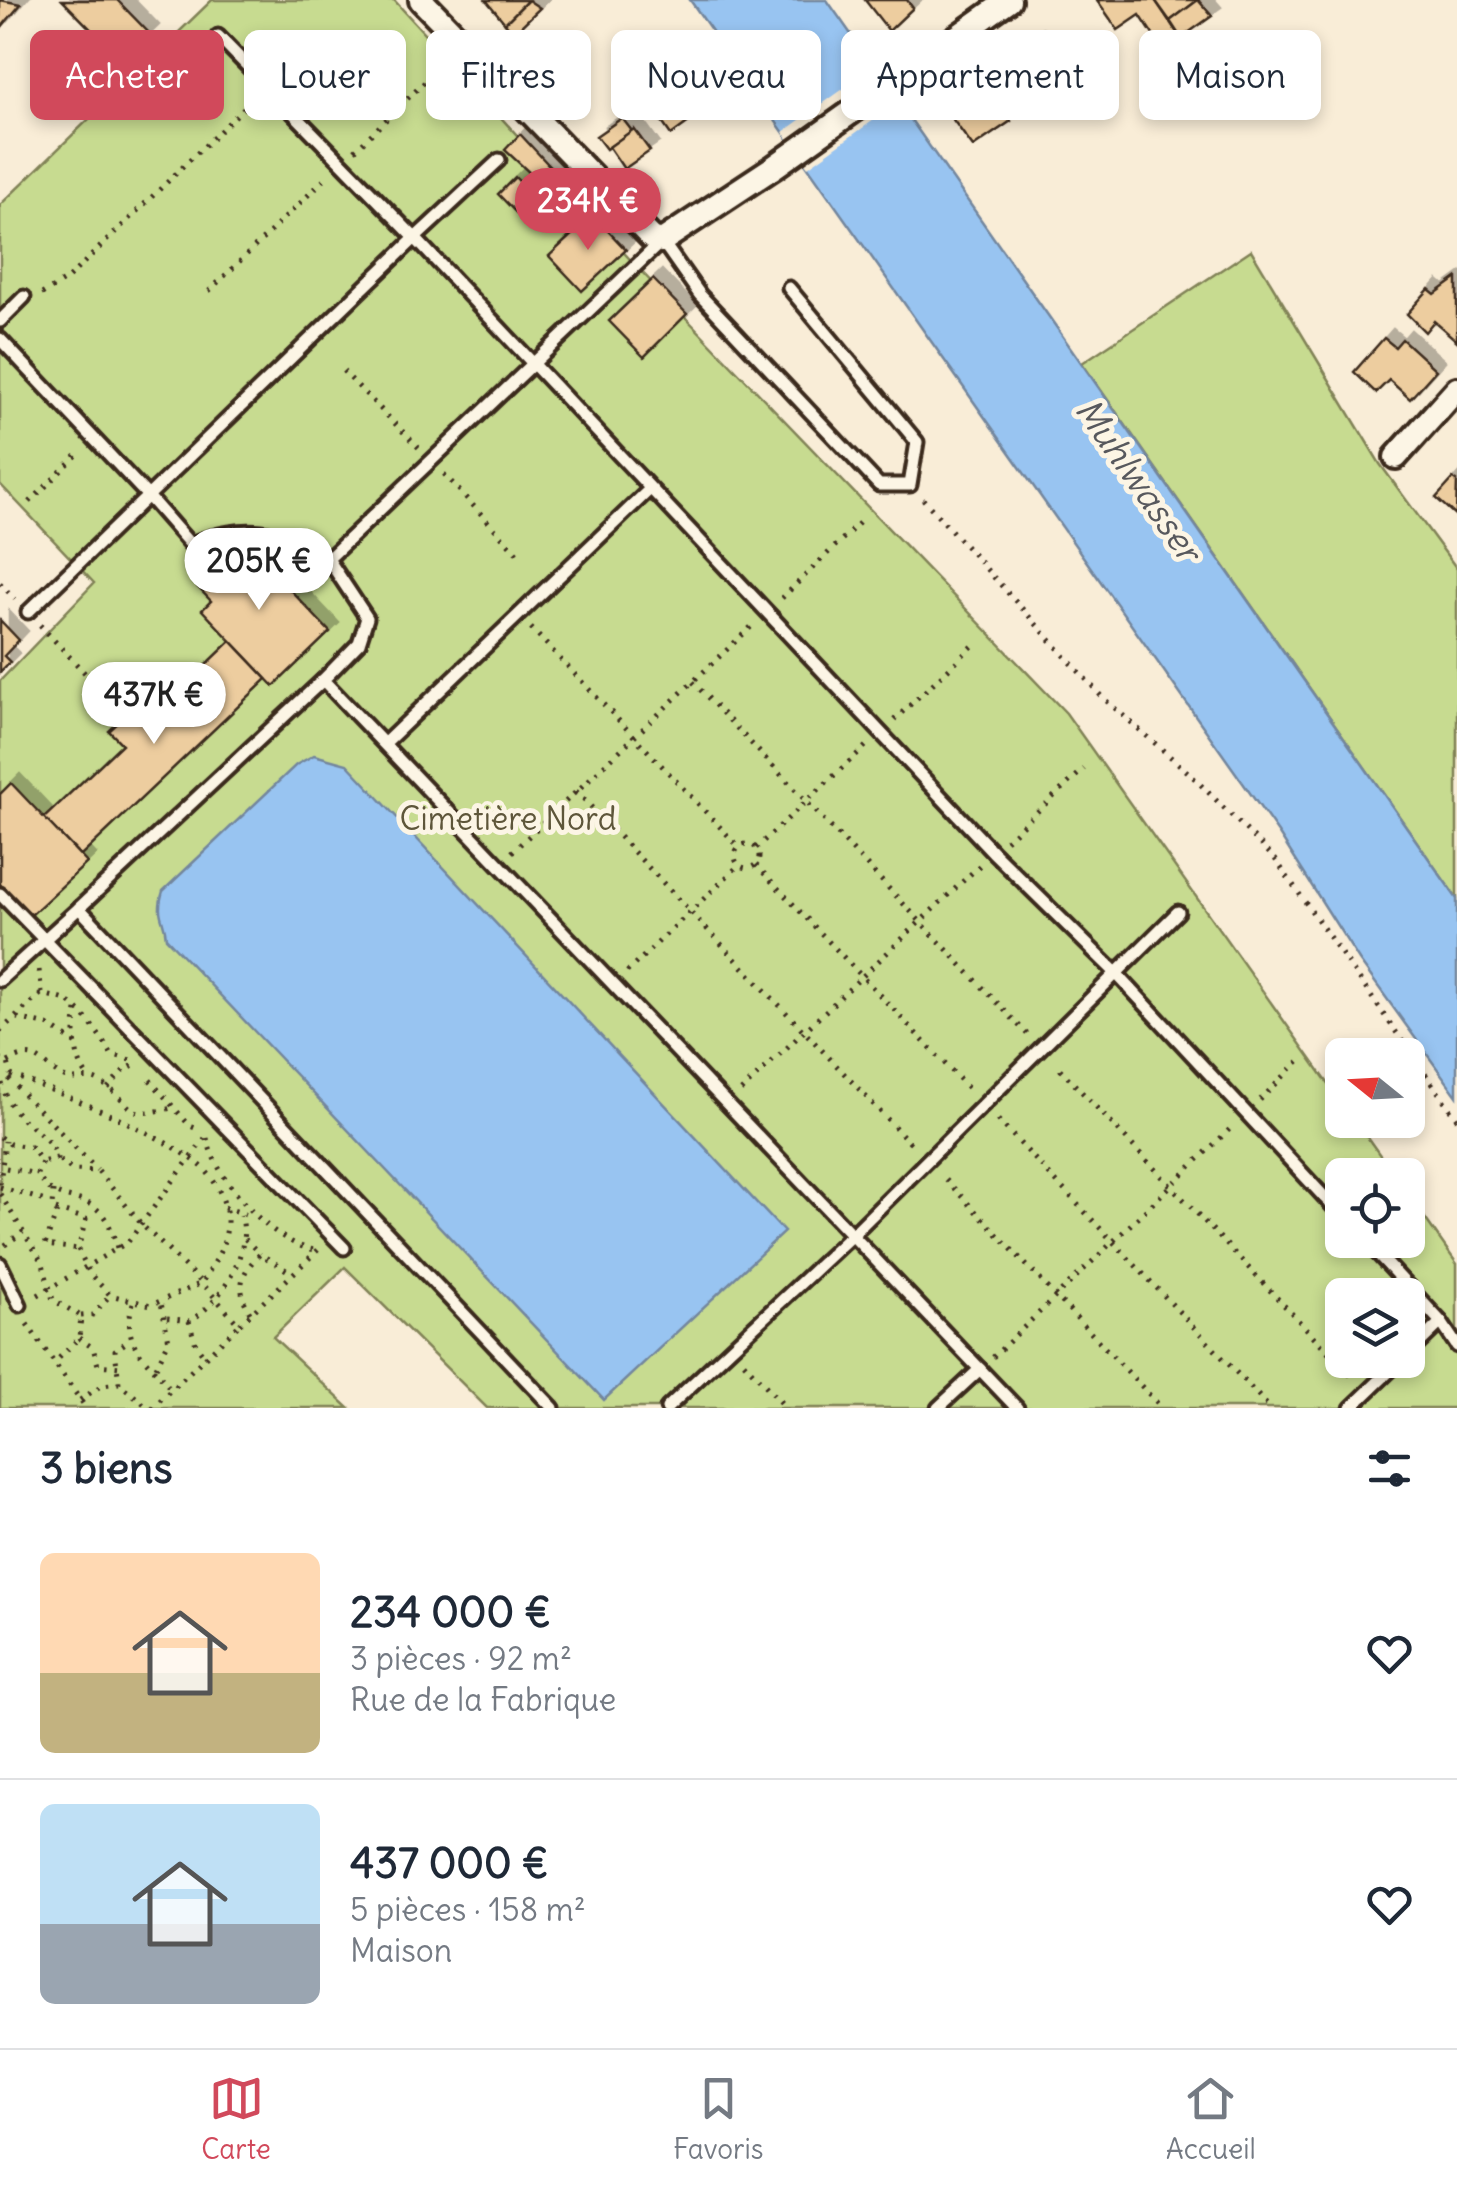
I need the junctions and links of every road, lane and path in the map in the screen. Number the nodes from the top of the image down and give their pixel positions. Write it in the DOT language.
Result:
graph roads {
  1 [pos="420,0"];
  2 [pos="1008,0"];
  3 [pos="224,42"];
  4 [pos="244,63"];
  5 [pos="426,81"];
  6 [pos="244,108"];
  7 [pos="301,120"];
  8 [pos="498,160"];
  9 [pos="342,162"];
  10 [pos="415,238"];
  11 [pos="662,241"];
  12 [pos="789,288"];
  13 [pos="209,291"];
  14 [pos="24,297"];
  15 [pos="0,321"];
  16 [pos="0,339"];
  17 [pos="532,365"];
  18 [pos="1457,389"];
  19 [pos="94,439"];
  20 [pos="1396,457"];
  21 [pos="910,484"];
  22 [pos="650,489"];
  23 [pos="148,496"];
  24 [pos="30,502"];
  25 [pos="862,520"];
  26 [pos="328,558"];
  27 [pos="0,583"];
  28 [pos="28,612"];
  29 [pos="766,613"];
  30 [pos="518,615"];
  31 [pos="978,640"];
  32 [pos="323,680"];
  33 [pos="693,682"];
  34 [pos="126,716"];
  35 [pos="880,733"];
  36 [pos="635,737"];
  37 [pos="386,742"];
  38 [pos="1084,769"];
  39 [pos="576,791"];
  40 [pos="805,802"];
  41 [pos="739,848"];
  42 [pos="756,848"];
  43 [pos="993,852"];
  44 [pos="499,864"];
  45 [pos="738,865"];
  46 [pos="756,866"];
  47 [pos="0,894"];
  48 [pos="78,908"];
  49 [pos="691,910"];
  50 [pos="1178,912"];
  51 [pos="920,922"];
  52 [pos="44,940"];
  53 [pos="29,955"];
  54 [pos="1114,970"];
  55 [pos="862,977"];
  56 [pos="0,980"];
  57 [pos="614,984"];
  58 [pos="42,993"];
  59 [pos="77,1010"];
  60 [pos="17,1018"];
  61 [pos="0,1030"];
  62 [pos="804,1031"];
  63 [pos="78,1044"];
  64 [pos="1039,1047"];
  65 [pos="4,1058"];
  66 [pos="139,1062"];
  67 [pos="1298,1062"];
  68 [pos="1060,1070"];
  69 [pos="89,1078"];
  70 [pos="6,1080"];
  71 [pos="108,1088"];
  72 [pos="968,1088"];
  73 [pos="728,1104"];
  74 [pos="982,1104"];
  75 [pos="176,1106"];
  76 [pos="1247,1113"];
  77 [pos="1457,1119"];
  78 [pos="218,1120"];
  79 [pos="207,1136"];
  80 [pos="2,1139"];
  81 [pos="911,1144"];
  82 [pos="57,1158"];
  83 [pos="190,1160"];
  84 [pos="42,1162"];
  85 [pos="5,1168"];
  86 [pos="98,1171"];
  87 [pos="37,1174"];
  88 [pos="946,1180"];
  89 [pos="1170,1186"];
  90 [pos="0,1188"];
  91 [pos="52,1191"];
  92 [pos="1325,1198"];
  93 [pos="49,1202"];
  94 [pos="224,1208"];
  95 [pos="58,1212"];
  96 [pos="250,1212"];
  97 [pos="241,1214"];
  98 [pos="144,1226"];
  99 [pos="23,1232"];
  100 [pos="853,1234"];
  101 [pos="333,1236"];
  102 [pos="245,1239"];
  103 [pos="1112,1241"];
  104 [pos="0,1248"];
  105 [pos="118,1248"];
  106 [pos="344,1248"];
  107 [pos="78,1250"];
  108 [pos="318,1250"];
  109 [pos="260,1254"];
  110 [pos="1382,1258"];
  111 [pos="0,1264"];
  112 [pos="88,1266"];
  113 [pos="293,1274"];
  114 [pos="202,1283"];
  115 [pos="47,1289"];
  116 [pos="110,1295"];
  117 [pos="1055,1296"];
  118 [pos="216,1298"];
  119 [pos="133,1303"];
  120 [pos="161,1303"];
  121 [pos="20,1305"];
  122 [pos="251,1314"];
  123 [pos="81,1316"];
  124 [pos="168,1318"];
  125 [pos="189,1321"];
  126 [pos="1441,1322"];
  127 [pos="239,1324"];
  128 [pos="79,1338"];
  129 [pos="1425,1338"];
  130 [pos="130,1340"];
  131 [pos="1457,1346"];
  132 [pos="731,1348"];
  133 [pos="205,1357"];
  134 [pos="53,1364"];
  135 [pos="120,1367"];
  136 [pos="156,1367"];
  137 [pos="980,1369"];
  138 [pos="1382,1378"];
  139 [pos="120,1383"];
  140 [pos="171,1390"];
  141 [pos="1367,1393"];
  142 [pos="80,1400"];
  143 [pos="86,1408"];
  144 [pos="151,1408"];
  145 [pos="553,1408"];
  146 [pos="667,1408"];
  147 [pos="786,1408"];
  148 [pos="938,1408"];
  149 [pos="1017,1408"];
  150 [pos="1162,1408"];
  151 [pos="1270,1408"];
  152 [pos="1351,1408"];
  1 -- 11 [label="street"];
  2 -- 11 [label="street"];
  3 -- 4 [label="lane"];
  5 -- 9 [label="path"];
  6 -- 14 [label="path"];
  7 -- 9 [label="lane"];
  8 -- 10 [label="lane"];
  9 -- 10 [label="lane"];
  9 -- 13 [label="path"];
  10 -- 17 [label="lane"];
  10 -- 23 [label="lane"];
  11 -- 17 [label="lane"];
  11 -- 21 [label="lane"];
  12 -- 21 [label="lane"];
  14 -- 15 [label="lane"];
  16 -- 19 [label="lane"];
  17 -- 22 [label="lane"];
  17 -- 26 [label="lane"];
  18 -- 20 [label="street"];
  19 -- 23 [label="lane"];
  19 -- 24 [label="path"];
  21 -- 77 [label="path"];
  22 -- 29 [label="lane"];
  22 -- 30 [label="lane"];
  23 -- 26 [label="lane"];
  23 -- 28 [label="lane"];
  25 -- 29 [label="path"];
  26 -- 32 [label="lane"];
  27 -- 28 [label="path"];
  28 -- 34 [label="path"];
  29 -- 33 [label="path"];
  29 -- 35 [label="lane"];
  30 -- 36 [label="path"];
  30 -- 37 [label="lane"];
  31 -- 35 [label="path"];
  32 -- 37 [label="lane"];
  32 -- 48 [label="lane"];
  33 -- 36 [label="path"];
  33 -- 40 [label="path"];
  35 -- 40 [label="path"];
  35 -- 43 [label="lane"];
  36 -- 39 [label="path"];
  36 -- 41 [label="path"];
  37 -- 44 [label="lane"];
  38 -- 43 [label="path"];
  39 -- 44 [label="path"];
  39 -- 49 [label="path"];
  40 -- 42 [label="path"];
  40 -- 51 [label="path"];
  41 -- 42 [label="path"];
  41 -- 45 [label="path"];
  42 -- 46 [label="path"];
  43 -- 51 [label="path"];
  43 -- 54 [label="lane"];
  44 -- 57 [label="lane"];
  45 -- 46 [label="path"];
  45 -- 49 [label="path"];
  46 -- 55 [label="path"];
  47 -- 52 [label="lane"];
  48 -- 52 [label="lane"];
  48 -- 145 [label="lane"];
  49 -- 57 [label="path"];
  49 -- 62 [label="path"];
  50 -- 54 [label="lane"];
  51 -- 55 [label="path"];
  51 -- 64 [label="path"];
  52 -- 53 [label="lane"];
  52 -- 78 [label="lane"];
  53 -- 56 [label="lane"];
  53 -- 58 [label="path"];
  54 -- 64 [label="lane"];
  54 -- 76 [label="lane"];
  55 -- 62 [label="path"];
  55 -- 72 [label="path"];
  57 -- 73 [label="lane"];
  58 -- 59 [label="path"];
  58 -- 60 [label="path"];
  59 -- 63 [label="path"];
  59 -- 66 [label="path"];
  60 -- 61 [label="path"];
  60 -- 63 [label="path"];
  62 -- 73 [label="path"];
  62 -- 81 [label="path"];
  63 -- 69 [label="path"];
  64 -- 74 [label="lane"];
  65 -- 69 [label="path"];
  65 -- 70 [label="path"];
  66 -- 71 [label="path"];
  66 -- 75 [label="path"];
  67 -- 76 [label="path"];
  68 -- 89 [label="path"];
  69 -- 71 [label="path"];
  70 -- 82 [label="path"];
  70 -- 83 [label="path"];
  70 -- 86 [label="path"];
  71 -- 75 [label="path"];
  73 -- 100 [label="lane"];
  74 -- 100 [label="lane"];
  74 -- 103 [label="path"];
  75 -- 79 [label="path"];
  76 -- 89 [label="path"];
  76 -- 92 [label="lane"];
  78 -- 79 [label="path"];
  78 -- 101 [label="lane"];
  79 -- 83 [label="path"];
  79 -- 96 [label="path"];
  80 -- 84 [label="path"];
  80 -- 85 [label="path"];
  82 -- 84 [label="path"];
  82 -- 86 [label="path"];
  83 -- 94 [label="path"];
  83 -- 98 [label="path"];
  84 -- 87 [label="path"];
  85 -- 87 [label="path"];
  85 -- 90 [label="path"];
  86 -- 98 [label="path"];
  87 -- 91 [label="path"];
  88 -- 117 [label="path"];
  89 -- 103 [label="path"];
  89 -- 141 [label="path"];
  90 -- 93 [label="path"];
  90 -- 99 [label="path"];
  91 -- 93 [label="path"];
  91 -- 105 [label="path"];
  93 -- 95 [label="path"];
  94 -- 97 [label="path"];
  94 -- 114 [label="path"];
  95 -- 107 [label="path"];
  95 -- 107 [label="path"];
  96 -- 97 [label="path"];
  96 -- 108 [label="path"];
  97 -- 102 [label="path"];
  98 -- 105 [label="path"];
  98 -- 114 [label="path"];
  99 -- 104 [label="path"];
  99 -- 115 [label="path"];
  100 -- 132 [label="lane"];
  100 -- 137 [label="lane"];
  101 -- 106 [label="lane"];
  101 -- 108 [label="path"];
  102 -- 109 [label="path"];
  102 -- 118 [label="path"];
  103 -- 117 [label="path"];
  103 -- 151 [label="path"];
  105 -- 112 [label="path"];
  107 -- 112 [label="path"];
  108 -- 113 [label="path"];
  109 -- 113 [label="path"];
  109 -- 122 [label="path"];
  110 -- 126 [label="lane"];
  111 -- 121 [label="lane"];
  112 -- 115 [label="path"];
  112 -- 116 [label="path"];
  113 -- 122 [label="path"];
  114 -- 118 [label="path"];
  114 -- 120 [label="path"];
  115 -- 121 [label="path"];
  115 -- 123 [label="path"];
  116 -- 119 [label="path"];
  116 -- 123 [label="path"];
  117 -- 137 [label="path"];
  117 -- 150 [label="path"];
  118 -- 125 [label="path"];
  118 -- 127 [label="path"];
  119 -- 120 [label="path"];
  119 -- 130 [label="path"];
  120 -- 124 [label="path"];
  121 -- 134 [label="path"];
  122 -- 127 [label="path"];
  123 -- 128 [label="path"];
  124 -- 125 [label="path"];
  124 -- 136 [label="path"];
  125 -- 133 [label="path"];
  126 -- 129 [label="lane"];
  126 -- 131 [label="lane"];
  127 -- 133 [label="path"];
  128 -- 134 [label="path"];
  128 -- 135 [label="path"];
  130 -- 135 [label="path"];
  130 -- 136 [label="path"];
  132 -- 146 [label="lane"];
  132 -- 147 [label="path"];
  133 -- 140 [label="path"];
  134 -- 142 [label="path"];
  135 -- 139 [label="path"];
  136 -- 140 [label="path"];
  137 -- 148 [label="lane"];
  137 -- 149 [label="lane"];
  138 -- 141 [label="lane"];
  139 -- 142 [label="path"];
  139 -- 144 [label="path"];
  140 -- 144 [label="path"];
  141 -- 152 [label="lane"];
  142 -- 143 [label="path"];
}
